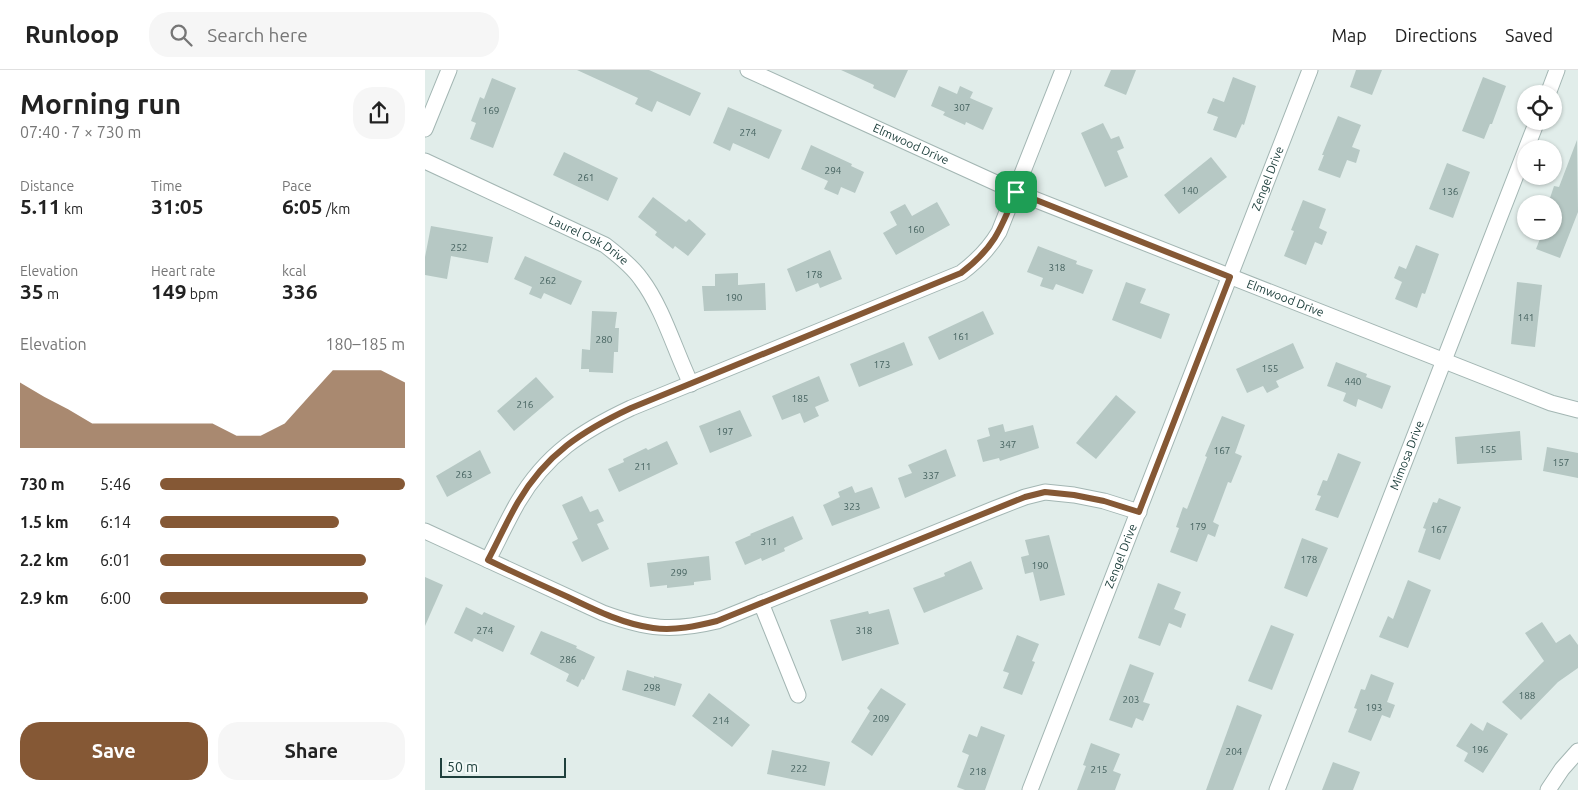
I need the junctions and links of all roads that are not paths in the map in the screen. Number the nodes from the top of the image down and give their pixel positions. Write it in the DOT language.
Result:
graph roads {
  1 [pos="449,70"];
  2 [pos="748,70"];
  3 [pos="1063,70"];
  4 [pos="1310,70"];
  5 [pos="1557,70"];
  6 [pos="1551,85"];
  7 [pos="425,129"];
  8 [pos="1534,130"];
  9 [pos="425,161"];
  10 [pos="1016,192"];
  11 [pos="1230,277"];
  12 [pos="1445,361"];
  13 [pos="691,384"];
  14 [pos="1578,410"];
  15 [pos="1139,512"];
  16 [pos="425,531"];
  17 [pos="488,560"];
  18 [pos="761,603"];
  19 [pos="798,695"];
  20 [pos="1578,751"];
  21 [pos="1030,790"];
  22 [pos="1277,790"];
  23 [pos="1548,790"];
  1 -- 7 [label="street"];
  2 -- 10 [label="street, Elmwood Drive"];
  3 -- 10 [label="street"];
  4 -- 11 [label="street, Zengel Drive"];
  5 -- 6 [label="street"];
  8 -- 12 [label="street, Mimosa Drive"];
  9 -- 13 [label="street, Laurel Oak Drive"];
  10 -- 11 [label="street, Elmwood Drive"];
  10 -- 13 [label="street"];
  11 -- 12 [label="street, Elmwood Drive"];
  11 -- 15 [label="street, Zengel Drive"];
  12 -- 14 [label="street, Elmwood Drive"];
  12 -- 22 [label="street, Mimosa Drive"];
  13 -- 17 [label="street"];
  15 -- 18 [label="street"];
  15 -- 21 [label="street, Zengel Drive"];
  16 -- 17 [label="street"];
  17 -- 18 [label="street"];
  18 -- 19 [label="street"];
  20 -- 23 [label="street"];
}
